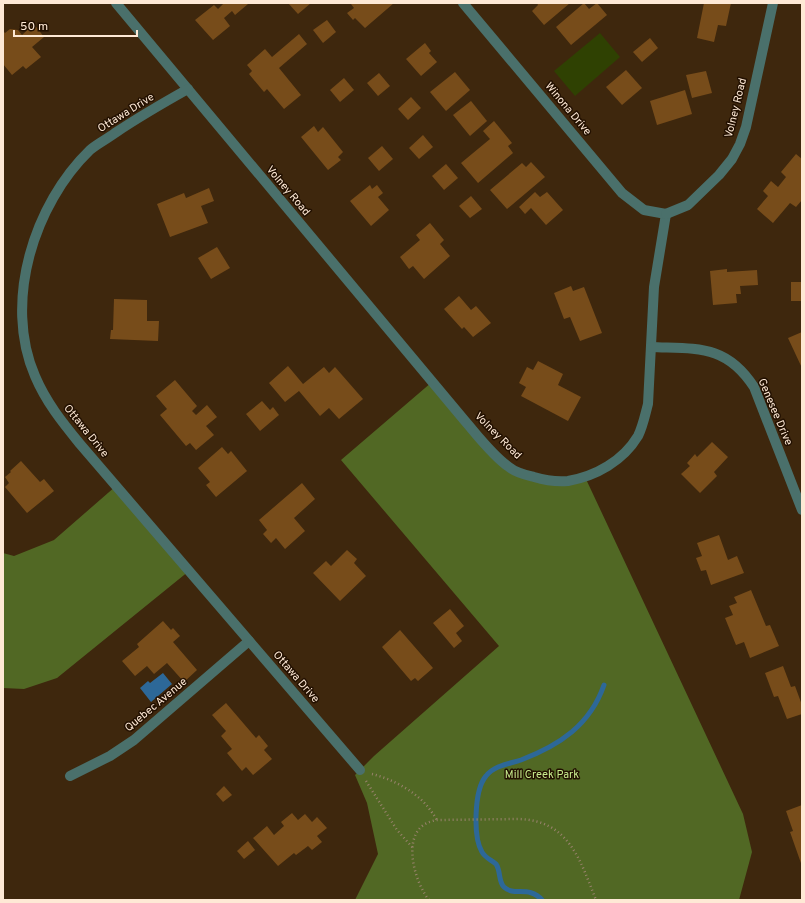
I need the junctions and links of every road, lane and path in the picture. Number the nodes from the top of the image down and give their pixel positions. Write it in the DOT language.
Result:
graph roads {
  1 [pos="116,3"];
  2 [pos="463,3"];
  3 [pos="773,3"];
  4 [pos="188,89"];
  5 [pos="666,214"];
  6 [pos="651,348"];
  7 [pos="802,510"];
  8 [pos="249,641"];
  9 [pos="360,770"];
  10 [pos="70,776"];
  11 [pos="437,820"];
  12 [pos="413,848"];
  13 [pos="429,900"];
  14 [pos="596,900"];
  1 -- 4 [label="street, Volney Road"];
  2 -- 5 [label="street, Winona Drive"];
  3 -- 5 [label="street, Volney Road"];
  4 -- 6 [label="street, Volney Road"];
  4 -- 8 [label="street, Ottawa Drive"];
  5 -- 6 [label="street, Volney Road"];
  6 -- 7 [label="street, Genesee Drive"];
  8 -- 9 [label="street, Ottawa Drive"];
  8 -- 10 [label="street, Quebec Avenue"];
  9 -- 11 [label="path"];
  9 -- 12 [label="path"];
  11 -- 12 [label="path"];
  11 -- 14 [label="path"];
  12 -- 13 [label="path"];
}
